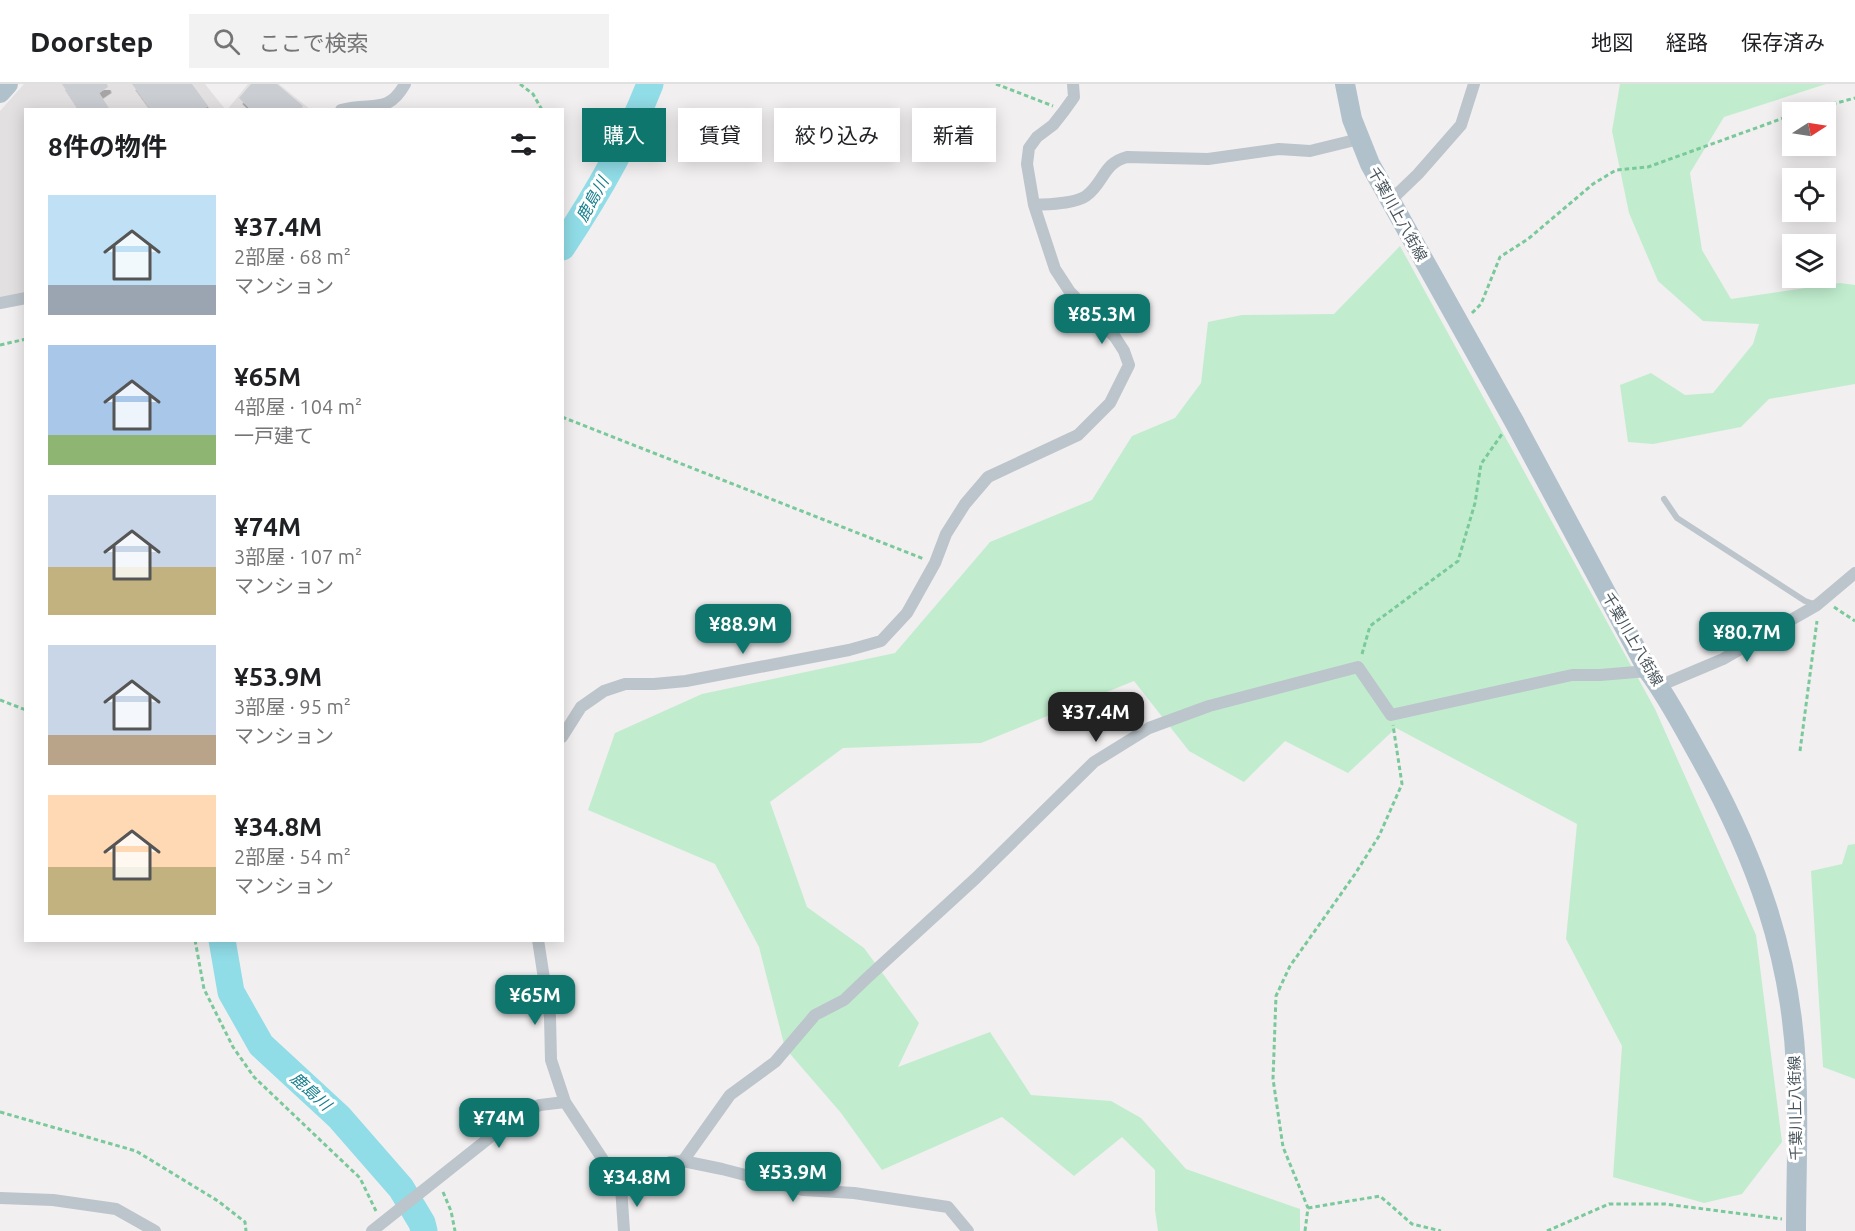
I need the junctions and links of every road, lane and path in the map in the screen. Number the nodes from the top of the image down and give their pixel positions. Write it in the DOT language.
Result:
graph roads {
  1 [pos="8,84"];
  2 [pos="405,84"];
  3 [pos="520,84"];
  4 [pos="996,84"];
  5 [pos="1073,84"];
  6 [pos="1345,84"];
  7 [pos="1474,84"];
  8 [pos="0,93"];
  9 [pos="1855,98"];
  10 [pos="1836,103"];
  11 [pos="347,108"];
  12 [pos="541,108"];
  13 [pos="1064,111"];
  14 [pos="1782,120"];
  15 [pos="1359,139"];
  16 [pos="1390,201"];
  17 [pos="1034,205"];
  18 [pos="24,298"];
  19 [pos="0,303"];
  20 [pos="1460,324"];
  21 [pos="24,339"];
  22 [pos="0,345"];
  23 [pos="564,418"];
  24 [pos="1515,423"];
  25 [pos="1664,499"];
  26 [pos="935,563"];
  27 [pos="1855,573"];
  28 [pos="1817,605"];
  29 [pos="1855,621"];
  30 [pos="1358,667"];
  31 [pos="1654,679"];
  32 [pos="0,700"];
  33 [pos="24,709"];
  34 [pos="1391,715"];
  35 [pos="564,734"];
  36 [pos="1800,751"];
  37 [pos="195,942"];
  38 [pos="538,942"];
  39 [pos="565,1102"];
  40 [pos="0,1112"];
  41 [pos="683,1161"];
  42 [pos="434,1182"];
  43 [pos="621,1187"];
  44 [pos="0,1198"];
  45 [pos="1308,1208"];
  46 [pos="1796,1226"];
  47 [pos="377,1227"];
  48 [pos="155,1231"];
  49 [pos="246,1231"];
  50 [pos="455,1231"];
  51 [pos="624,1231"];
  52 [pos="968,1231"];
  53 [pos="1305,1231"];
  54 [pos="1441,1231"];
  55 [pos="1547,1231"];
  1 -- 8 [label="main road"];
  2 -- 11 [label="street"];
  3 -- 12 [label="path"];
  4 -- 13 [label="path"];
  5 -- 13 [label="street"];
  6 -- 15 [label="main road, 千葉川上八街線"];
  7 -- 16 [label="street"];
  9 -- 10 [label="path"];
  13 -- 17 [label="street"];
  14 -- 20 [label="path"];
  15 -- 16 [label="main road, 千葉川上八街線"];
  15 -- 17 [label="street"];
  16 -- 20 [label="main road, 千葉川上八街線"];
  17 -- 26 [label="street"];
  18 -- 19 [label="street"];
  20 -- 24 [label="main road, 千葉川上八街線"];
  21 -- 22 [label="path"];
  23 -- 26 [label="path"];
  24 -- 30 [label="path"];
  24 -- 31 [label="main road, 千葉川上八街線"];
  25 -- 28 [label="lane"];
  26 -- 35 [label="street"];
  27 -- 28 [label="street"];
  28 -- 29 [label="path"];
  28 -- 31 [label="street"];
  28 -- 36 [label="path"];
  30 -- 34 [label="street"];
  30 -- 41 [label="street"];
  31 -- 34 [label="street"];
  31 -- 46 [label="main road, 千葉川上八街線"];
  32 -- 33 [label="path"];
  34 -- 45 [label="path"];
  37 -- 47 [label="path"];
  38 -- 39 [label="street"];
  39 -- 42 [label="street"];
  39 -- 43 [label="street"];
  40 -- 49 [label="path"];
  41 -- 43 [label="street"];
  41 -- 52 [label="street"];
  42 -- 47 [label="street"];
  42 -- 50 [label="path"];
  43 -- 51 [label="street"];
  44 -- 48 [label="street"];
  45 -- 53 [label="path"];
  45 -- 54 [label="path"];
  46 -- 55 [label="path"];
}
